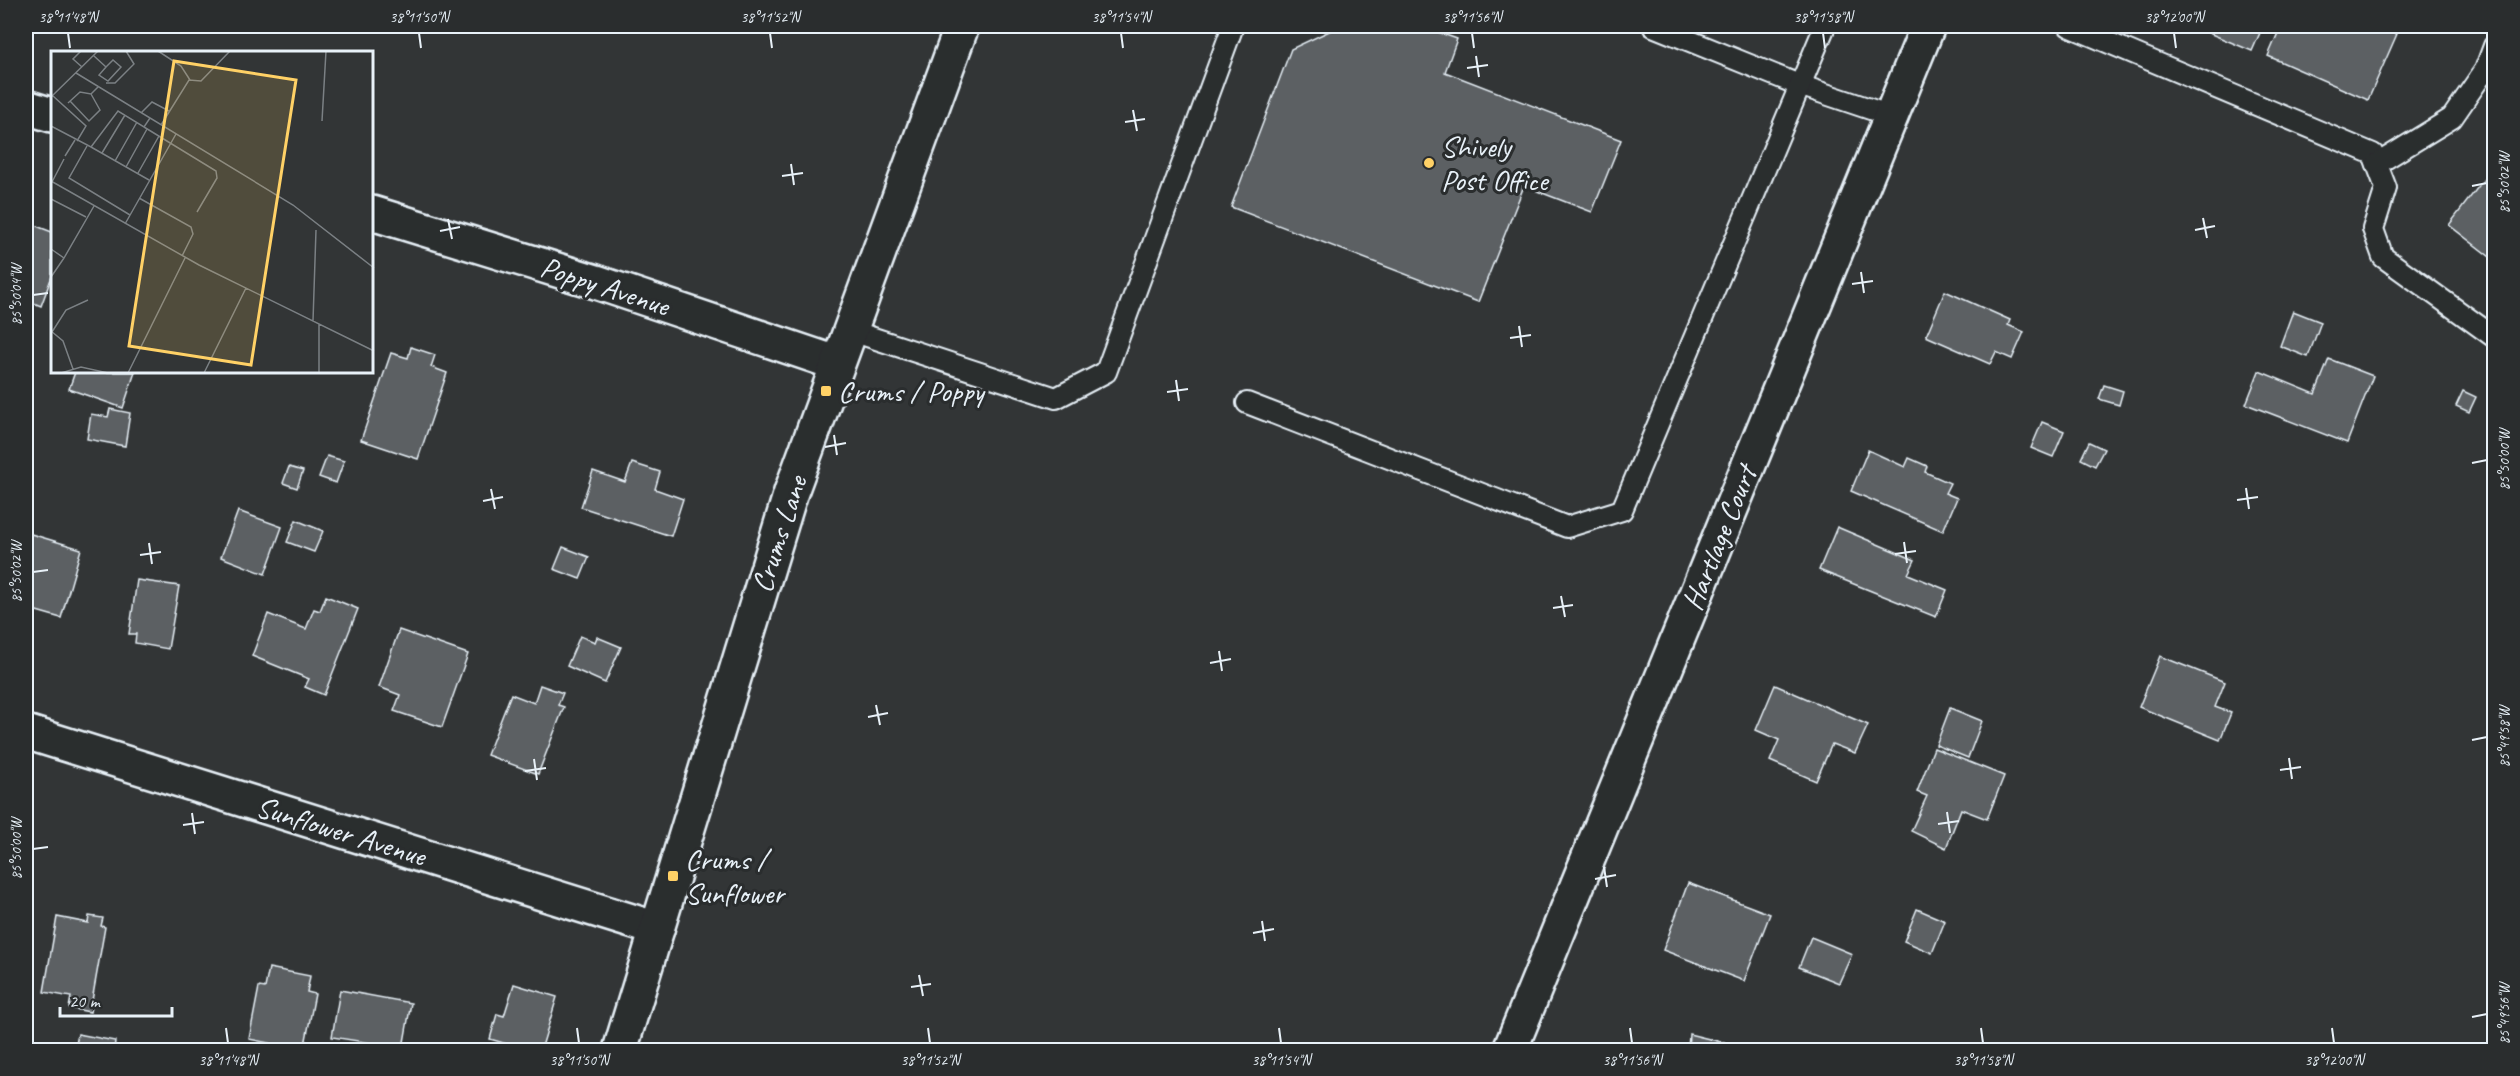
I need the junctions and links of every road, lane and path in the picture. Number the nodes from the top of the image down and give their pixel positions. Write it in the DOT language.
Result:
graph roads {
  1 [pos="962,26"];
  2 [pos="1233,26"];
  3 [pos="1653,26"];
  4 [pos="1825,26"];
  5 [pos="1928,26"];
  6 [pos="2075,27"];
  7 [pos="2494,46"];
  8 [pos="1799,85"];
  9 [pos="26,107"];
  10 [pos="51,115"];
  11 [pos="1891,116"];
  12 [pos="2377,164"];
  13 [pos="374,214"];
  14 [pos="849,330"];
  15 [pos="2494,337"];
  16 [pos="836,363"];
  17 [pos="1246,403"];
  18 [pos="26,732"];
  19 [pos="657,929"];
  20 [pos="620,1050"];
  21 [pos="1510,1050"];
  1 -- 14 [label="street, Crums Lane"];
  2 -- 14 [label="lane"];
  3 -- 8 [label="lane"];
  4 -- 8 [label="lane"];
  5 -- 11 [label="street, Hartlage Court"];
  6 -- 12 [label="lane"];
  7 -- 12 [label="lane"];
  8 -- 11 [label="lane"];
  8 -- 17 [label="lane"];
  9 -- 10 [label="street"];
  11 -- 21 [label="street, Hartlage Court"];
  12 -- 15 [label="lane"];
  13 -- 16 [label="street, Poppy Avenue"];
  14 -- 16 [label="street, Crums Lane"];
  16 -- 19 [label="street, Crums Lane"];
  18 -- 19 [label="street, Sunflower Avenue"];
  19 -- 20 [label="street, Crums Lane"];
}
